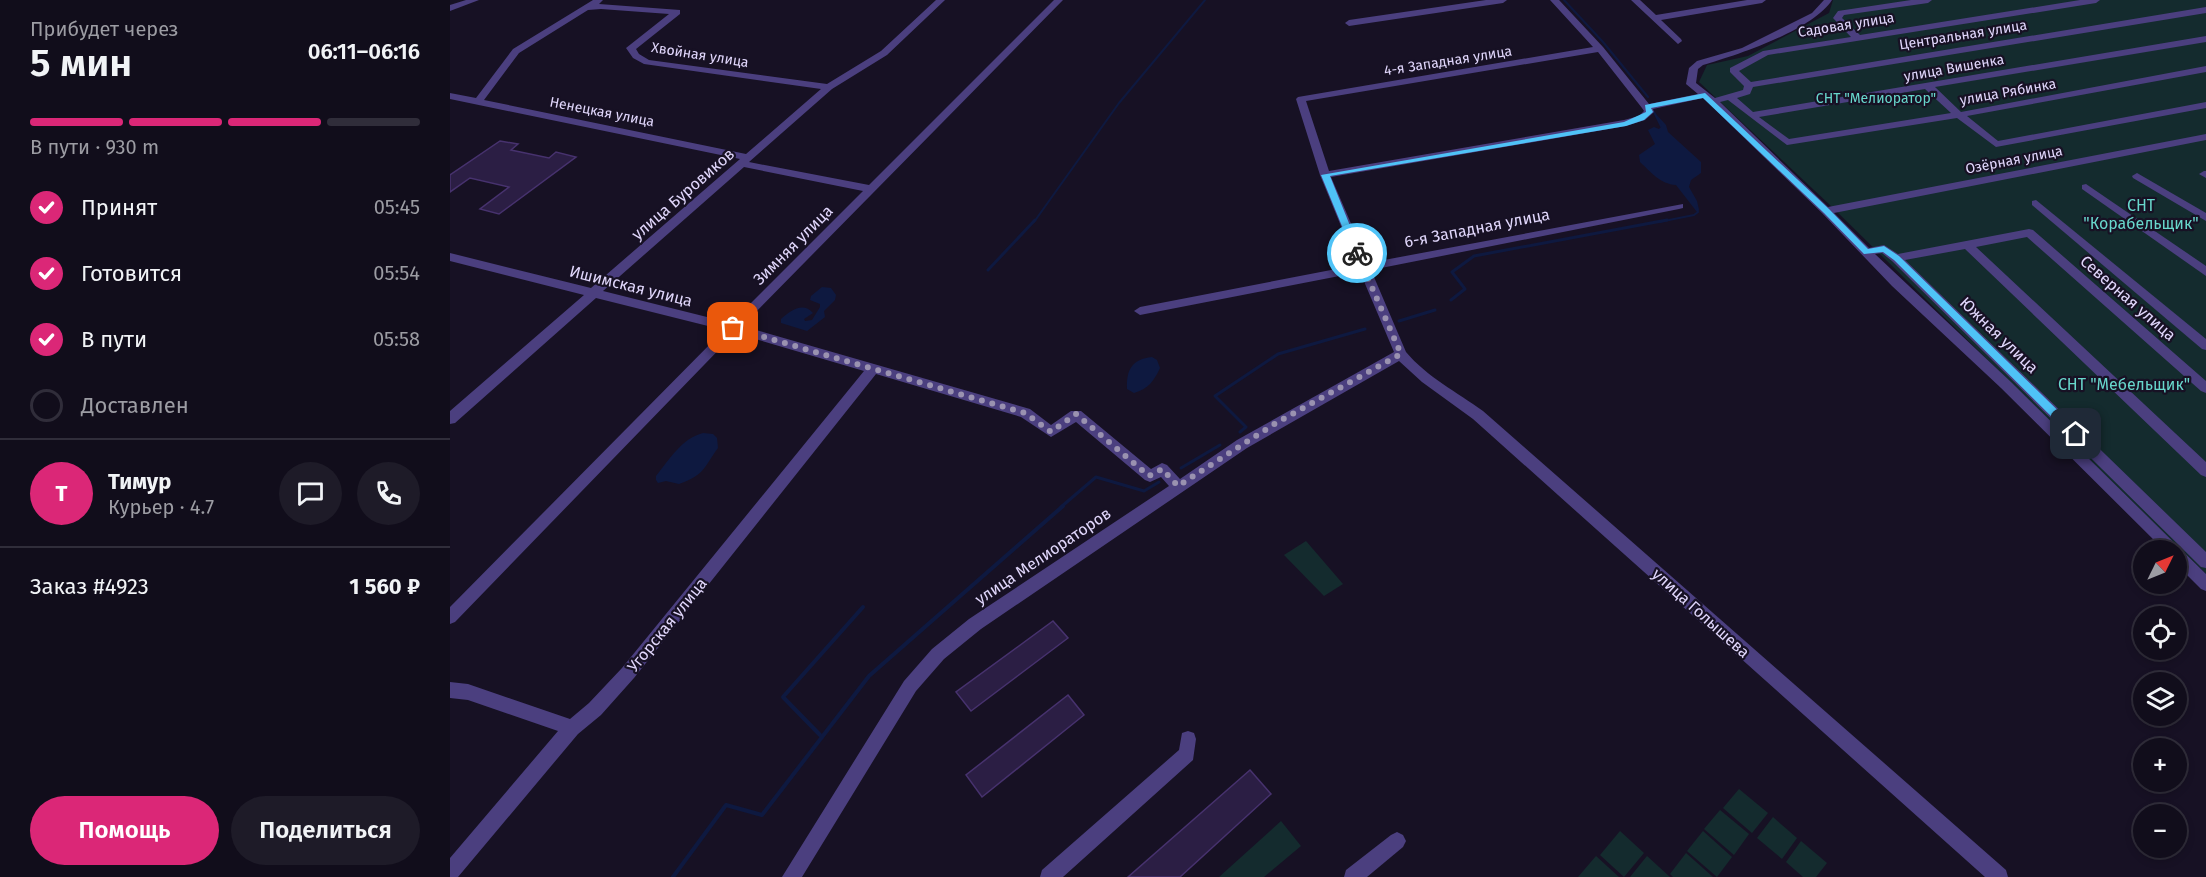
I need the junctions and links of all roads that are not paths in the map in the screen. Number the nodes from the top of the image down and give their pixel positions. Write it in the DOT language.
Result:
graph roads {
  1 [pos="475,0"];
  2 [pos="599,0"];
  3 [pos="941,0"];
  4 [pos="1059,0"];
  5 [pos="1503,0"];
  6 [pos="1554,0"];
  7 [pos="1635,0"];
  8 [pos="1762,0"];
  9 [pos="1828,0"];
  10 [pos="1841,0"];
  11 [pos="1928,0"];
  12 [pos="2096,0"];
  13 [pos="1739,2"];
  14 [pos="450,8"];
  15 [pos="584,9"];
  16 [pos="2206,10"];
  17 [pos="1841,13"];
  18 [pos="1654,18"];
  19 [pos="1349,23"];
  20 [pos="1857,38"];
  21 [pos="2206,39"];
  22 [pos="1678,41"];
  23 [pos="1600,49"];
  24 [pos="2206,69"];
  25 [pos="1749,85"];
  26 [pos="1928,86"];
  27 [pos="829,87"];
  28 [pos="450,96"];
  29 [pos="1730,97"];
  30 [pos="1709,98"];
  31 [pos="478,102"];
  32 [pos="2206,105"];
  33 [pos="1647,107"];
  34 [pos="1751,115"];
  35 [pos="1959,115"];
  36 [pos="2206,137"];
  37 [pos="746,161"];
  38 [pos="1325,175"];
  39 [pos="2137,176"];
  40 [pos="2086,188"];
  41 [pos="872,189"];
  42 [pos="2036,203"];
  43 [pos="1679,206"];
  44 [pos="1827,211"];
  45 [pos="2206,218"];
  46 [pos="1968,245"];
  47 [pos="1866,252"];
  48 [pos="450,257"];
  49 [pos="1896,258"];
  50 [pos="1363,267"];
  51 [pos="2206,272"];
  52 [pos="593,294"];
  53 [pos="1140,311"];
  54 [pos="733,328"];
  55 [pos="2200,335"];
  56 [pos="2206,346"];
  57 [pos="1401,354"];
  58 [pos="873,369"];
  59 [pos="2206,388"];
  60 [pos="450,419"];
  61 [pos="2206,471"];
  62 [pos="1178,486"];
  63 [pos="2162,540"];
  64 [pos="2206,562"];
  65 [pos="2187,565"];
  66 [pos="2206,584"];
  67 [pos="450,617"];
  68 [pos="450,690"];
  69 [pos="572,728"];
  70 [pos="1188,739"];
  71 [pos="1397,841"];
  72 [pos="450,872"];
  73 [pos="791,877"];
  74 [pos="1049,877"];
  75 [pos="1353,877"];
  76 [pos="1999,877"];
  1 -- 14 [label="street"];
  2 -- 15 [label="street"];
  3 -- 27 [label="street, улица Буровиков"];
  4 -- 41 [label="street, Зимняя улица"];
  5 -- 19 [label="street"];
  6 -- 23 [label="street"];
  7 -- 18 [label="street"];
  8 -- 13 [label="street"];
  9 -- 30 [label="street"];
  10 -- 17 [label="street"];
  11 -- 17 [label="street"];
  12 -- 20 [label="street, Садовая улица"];
  13 -- 18 [label="street"];
  15 -- 27 [label="street, Хвойная улица"];
  15 -- 31 [label="street"];
  16 -- 25 [label="street, Центральная улица"];
  17 -- 20 [label="street"];
  18 -- 22 [label="street"];
  20 -- 25 [label="street, Садовая улица"];
  21 -- 26 [label="street, улица Вишенка"];
  23 -- 33 [label="street"];
  23 -- 38 [label="street, 4-я Западная улица"];
  24 -- 35 [label="street, улица Рябинка"];
  25 -- 29 [label="street, Центральная улица"];
  26 -- 34 [label="street, улица Вишенка"];
  26 -- 35 [label="street"];
  27 -- 37 [label="street, улица Буровиков"];
  28 -- 31 [label="street, Ненецкая улица"];
  29 -- 30 [label="street"];
  29 -- 34 [label="street"];
  30 -- 33 [label="street"];
  30 -- 44 [label="street"];
  31 -- 37 [label="street, Ненецкая улица"];
  32 -- 35 [label="street, Озёрная улица"];
  33 -- 38 [label="street"];
  34 -- 35 [label="street, улица Рябинка"];
  36 -- 44 [label="street, Озёрная улица"];
  37 -- 41 [label="street, Ненецкая улица"];
  37 -- 52 [label="street, улица Буровиков"];
  38 -- 50 [label="street"];
  39 -- 45 [label="street"];
  40 -- 51 [label="street"];
  41 -- 54 [label="street, Зимняя улица"];
  42 -- 55 [label="street"];
  43 -- 50 [label="street, 6-я Западная улица"];
  44 -- 47 [label="street"];
  46 -- 49 [label="street"];
  46 -- 59 [label="street, Северная улица"];
  46 -- 61 [label="street"];
  47 -- 49 [label="street"];
  47 -- 63 [label="street"];
  48 -- 52 [label="street, Ишимская улица"];
  49 -- 64 [label="street, Южная улица"];
  50 -- 53 [label="street, 6-я Западная улица"];
  50 -- 57 [label="street"];
  52 -- 54 [label="street, Ишимская улица"];
  52 -- 60 [label="street, улица Буровиков"];
  54 -- 58 [label="street, Ишимская улица"];
  54 -- 67 [label="street, Зимняя улица"];
  55 -- 56 [label="street"];
  57 -- 62 [label="street, улица Мелиораторов"];
  57 -- 76 [label="street, улица Голышева"];
  58 -- 62 [label="street, Ишимская улица"];
  58 -- 69 [label="street, Угорская улица"];
  62 -- 73 [label="street, улица Мелиораторов"];
  65 -- 66 [label="street"];
  68 -- 69 [label="street"];
  69 -- 72 [label="street, Угорская улица"];
  70 -- 74 [label="street"];
  71 -- 75 [label="street"];
}
